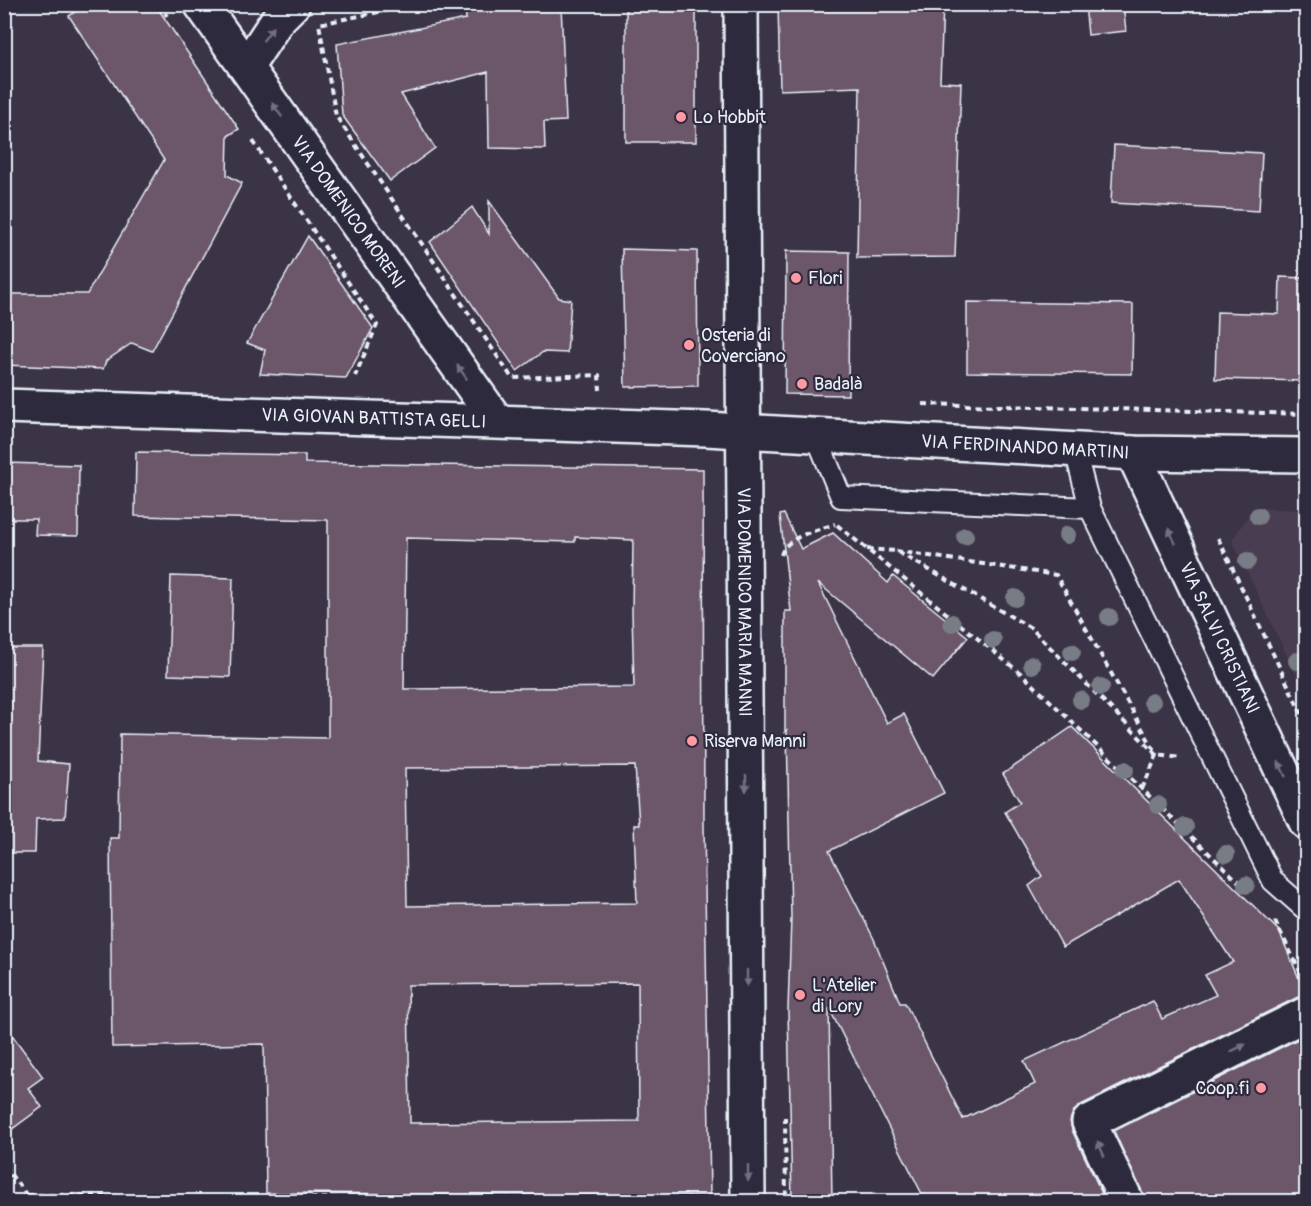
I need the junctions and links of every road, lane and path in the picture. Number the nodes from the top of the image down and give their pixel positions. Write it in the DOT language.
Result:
graph roads {
  1 [pos="159,4"];
  2 [pos="201,4"];
  3 [pos="293,4"];
  4 [pos="420,4"];
  5 [pos="741,4"];
  6 [pos="172,24"];
  7 [pos="247,66"];
  8 [pos="252,140"];
  9 [pos="355,376"];
  10 [pos="612,390"];
  11 [pos="919,404"];
  12 [pos="4,406"];
  13 [pos="1306,414"];
  14 [pos="496,420"];
  15 [pos="743,431"];
  16 [pos="816,435"];
  17 [pos="1075,450"];
  18 [pos="1133,453"];
  19 [pos="1306,455"];
  20 [pos="1090,508"];
  21 [pos="836,524"];
  22 [pos="846,524"];
  23 [pos="1218,538"];
  24 [pos="867,549"];
  25 [pos="896,551"];
  26 [pos="779,560"];
  27 [pos="1306,723"];
  28 [pos="1157,755"];
  29 [pos="1186,759"];
  30 [pos="1142,789"];
  31 [pos="1306,822"];
  32 [pos="1244,886"];
  33 [pos="1306,910"];
  34 [pos="1272,915"];
  35 [pos="1306,985"];
  36 [pos="1306,1014"];
  37 [pos="785,1114"];
  38 [pos="4,1166"];
  39 [pos="27,1196"];
  40 [pos="32,1202"];
  41 [pos="625,1202"];
  42 [pos="748,1202"];
  43 [pos="786,1202"];
  44 [pos="1126,1202"];
  1 -- 6 [label="path"];
  2 -- 7 [label="street, VIA DOMENICO MORENI"];
  7 -- 3 [label="street, one-way"];
  4 -- 10 [label="path"];
  5 -- 15 [label="street, VIA DOMENICO MARIA MANNI"];
  14 -- 7 [label="street, VIA DOMENICO MORENI, one-way"];
  8 -- 9 [label="path"];
  11 -- 13 [label="path"];
  12 -- 14 [label="street, VIA GIOVAN BATTISTA GELLI"];
  14 -- 15 [label="street, VIA GIOVAN BATTISTA GELLI"];
  15 -- 16 [label="street, VIA FERDINANDO MARTINI"];
  15 -- 42 [label="street, VIA DOMENICO MARIA MANNI, one-way"];
  16 -- 17 [label="street, VIA FERDINANDO MARTINI"];
  16 -- 20 [label="lane"];
  17 -- 18 [label="street, VIA FERDINANDO MARTINI"];
  17 -- 20 [label="lane"];
  18 -- 19 [label="street, VIA FERDINANDO MARTINI"];
  31 -- 18 [label="street, VIA SALVI CRISTIANI, one-way"];
  20 -- 33 [label="lane"];
  21 -- 22 [label="path"];
  21 -- 24 [label="path"];
  21 -- 26 [label="path"];
  23 -- 27 [label="path"];
  24 -- 25 [label="path"];
  24 -- 30 [label="path"];
  25 -- 28 [label="path"];
  25 -- 28 [label="path"];
  28 -- 29 [label="path"];
  28 -- 30 [label="path"];
  30 -- 32 [label="path"];
  34 -- 35 [label="path"];
  44 -- 36 [label="street, one-way"];
  37 -- 43 [label="path"];
  38 -- 39 [label="path"];
  39 -- 40 [label="path"];
  39 -- 41 [label="path"];
}
